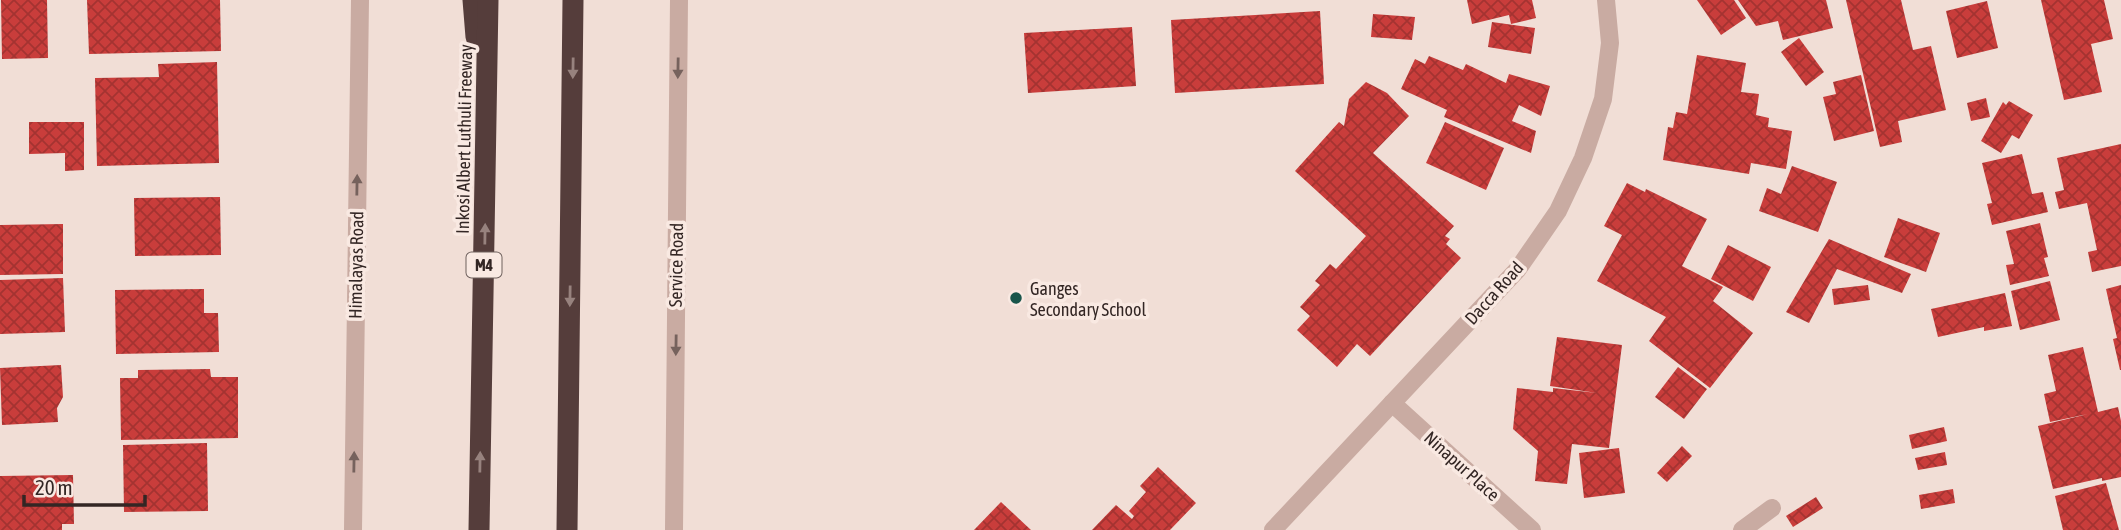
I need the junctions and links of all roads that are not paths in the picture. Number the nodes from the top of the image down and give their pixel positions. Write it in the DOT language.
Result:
graph roads {
  1 [pos="360,0"];
  2 [pos="473,0"];
  3 [pos="488,0"];
  4 [pos="573,0"];
  5 [pos="679,0"];
  6 [pos="1606,0"];
  7 [pos="486,165"];
  8 [pos="1392,403"];
  9 [pos="1772,508"];
  10 [pos="353,530"];
  11 [pos="479,530"];
  12 [pos="567,530"];
  13 [pos="674,530"];
  14 [pos="1273,530"];
  15 [pos="1532,530"];
  16 [pos="1742,530"];
  10 -- 1 [label="street, Himalayas Road, one-way"];
  2 -- 7 [label="highway"];
  3 -- 7 [label="highway, Inkosi Albert Luthuli Freeway / M4"];
  4 -- 12 [label="highway, one-way"];
  5 -- 13 [label="street, Service Road, one-way"];
  6 -- 8 [label="street, Dacca Road"];
  11 -- 7 [label="highway, Inkosi Albert Luthuli Freeway / M4, one-way"];
  8 -- 14 [label="street, Dacca Road"];
  8 -- 15 [label="street, Ninapur Place"];
  9 -- 16 [label="street"];
}
